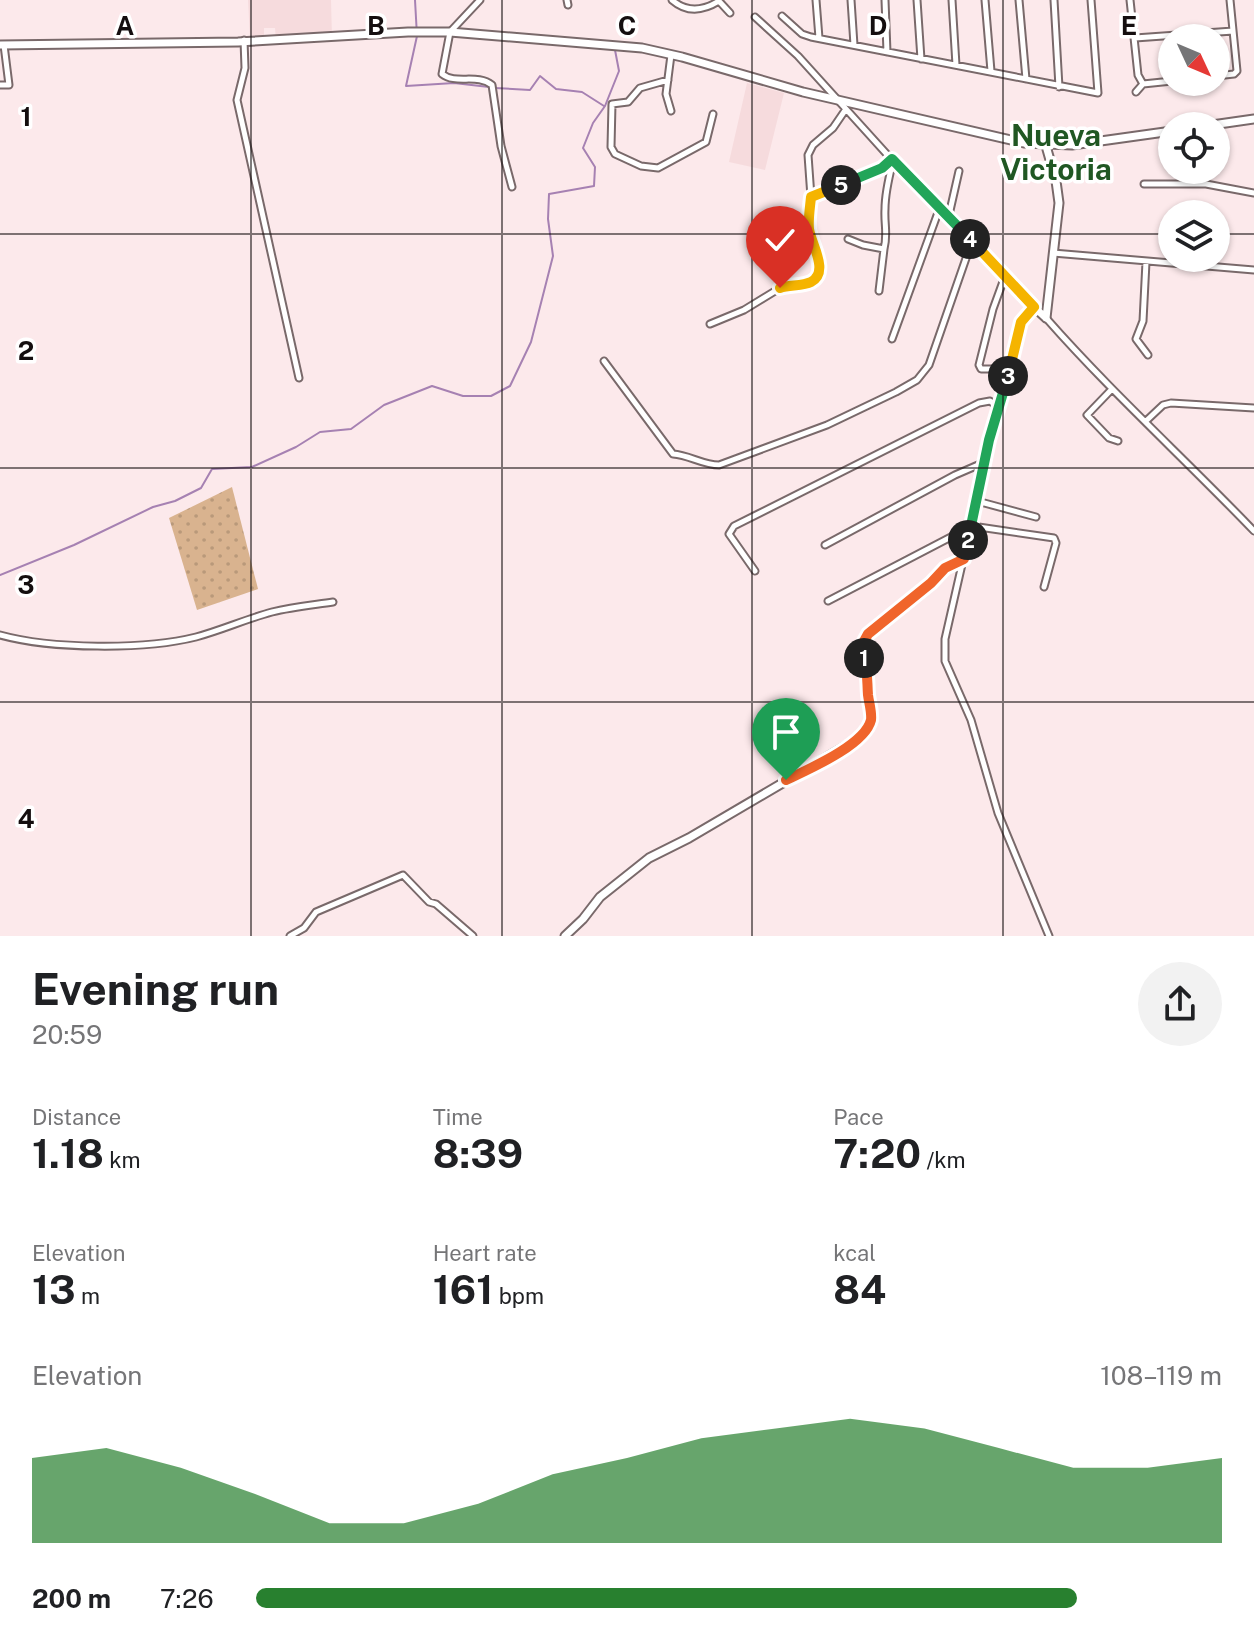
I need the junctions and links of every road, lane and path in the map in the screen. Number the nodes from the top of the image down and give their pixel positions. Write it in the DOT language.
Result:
graph roads {
  1 [pos="480,0"];
  2 [pos="672,0"];
  3 [pos="719,0"];
  4 [pos="816,0"];
  5 [pos="851,0"];
  6 [pos="885,0"];
  7 [pos="917,0"];
  8 [pos="952,0"];
  9 [pos="985,0"];
  10 [pos="1019,0"];
  11 [pos="1054,0"];
  12 [pos="1091,0"];
  13 [pos="1130,0"];
  14 [pos="1230,0"];
  15 [pos="730,13"];
  16 [pos="782,16"];
  17 [pos="755,17"];
  18 [pos="1233,31"];
  19 [pos="450,32"];
  20 [pos="819,38"];
  21 [pos="1135,38"];
  22 [pos="244,40"];
  23 [pos="2,45"];
  24 [pos="854,45"];
  25 [pos="887,52"];
  26 [pos="671,54"];
  27 [pos="921,59"];
  28 [pos="956,65"];
  29 [pos="991,71"];
  30 [pos="1230,74"];
  31 [pos="1026,79"];
  32 [pos="668,80"];
  33 [pos="1158,82"];
  34 [pos="1143,84"];
  35 [pos="0,85"];
  36 [pos="1059,87"];
  37 [pos="1136,92"];
  38 [pos="836,98"];
  39 [pos="846,109"];
  40 [pos="671,111"];
  41 [pos="713,114"];
  42 [pos="1254,119"];
  43 [pos="1230,122"];
  44 [pos="1158,133"];
  45 [pos="1046,146"];
  46 [pos="892,160"];
  47 [pos="959,171"];
  48 [pos="1144,184"];
  49 [pos="512,187"];
  50 [pos="1254,193"];
  51 [pos="811,197"];
  52 [pos="940,207"];
  53 [pos="949,216"];
  54 [pos="848,239"];
  55 [pos="972,241"];
  56 [pos="884,249"];
  57 [pos="1053,253"];
  58 [pos="1146,262"];
  59 [pos="1254,270"];
  60 [pos="1005,276"];
  61 [pos="879,291"];
  62 [pos="1034,307"];
  63 [pos="1046,318"];
  64 [pos="710,324"];
  65 [pos="892,339"];
  66 [pos="1148,355"];
  67 [pos="604,361"];
  68 [pos="1009,369"];
  69 [pos="299,378"];
  70 [pos="1112,389"];
  71 [pos="999,407"];
  72 [pos="1254,408"];
  73 [pos="1146,421"];
  74 [pos="1118,441"];
  75 [pos="986,462"];
  76 [pos="977,501"];
  77 [pos="1036,517"];
  78 [pos="972,526"];
  79 [pos="1252,527"];
  80 [pos="825,545"];
  81 [pos="964,559"];
  82 [pos="755,571"];
  83 [pos="1044,587"];
  84 [pos="828,601"];
  85 [pos="333,602"];
  86 [pos="0,635"];
  87 [pos="290,936"];
  88 [pos="473,936"];
  89 [pos="565,936"];
  90 [pos="1049,936"];
  1 -- 19 [label="street"];
  2 -- 3 [label="street"];
  3 -- 15 [label="street"];
  4 -- 20 [label="street"];
  5 -- 24 [label="street"];
  6 -- 25 [label="street"];
  7 -- 27 [label="street"];
  8 -- 28 [label="street"];
  9 -- 29 [label="street"];
  10 -- 31 [label="street"];
  11 -- 36 [label="street"];
  12 -- 36 [label="street"];
  13 -- 21 [label="street"];
  14 -- 18 [label="street"];
  16 -- 20 [label="street"];
  17 -- 38 [label="street"];
  18 -- 21 [label="street"];
  18 -- 30 [label="street"];
  19 -- 22 [label="main road"];
  19 -- 26 [label="main road"];
  19 -- 49 [label="street"];
  20 -- 24 [label="street"];
  21 -- 34 [label="street"];
  22 -- 23 [label="main road"];
  22 -- 69 [label="street"];
  23 -- 35 [label="street"];
  24 -- 25 [label="street"];
  25 -- 27 [label="street"];
  26 -- 32 [label="street"];
  26 -- 38 [label="main road"];
  27 -- 28 [label="street"];
  28 -- 29 [label="street"];
  29 -- 31 [label="street"];
  31 -- 36 [label="street"];
  32 -- 40 [label="street"];
  32 -- 41 [label="street"];
  33 -- 34 [label="street"];
  34 -- 37 [label="street"];
  38 -- 39 [label="street"];
  38 -- 45 [label="main road"];
  39 -- 46 [label="street"];
  39 -- 51 [label="street"];
  42 -- 43 [label="main road"];
  44 -- 45 [label="main road"];
  45 -- 57 [label="main road"];
  46 -- 51 [label="street"];
  46 -- 52 [label="street"];
  46 -- 56 [label="street"];
  47 -- 53 [label="street"];
  48 -- 50 [label="street"];
  51 -- 64 [label="street"];
  52 -- 53 [label="street"];
  52 -- 65 [label="street"];
  53 -- 55 [label="street"];
  54 -- 56 [label="street"];
  55 -- 60 [label="street"];
  55 -- 67 [label="street"];
  56 -- 61 [label="street"];
  57 -- 58 [label="street"];
  57 -- 63 [label="main road"];
  58 -- 59 [label="street"];
  58 -- 66 [label="street"];
  60 -- 62 [label="street"];
  60 -- 68 [label="street"];
  62 -- 63 [label="main road"];
  62 -- 68 [label="main road"];
  63 -- 70 [label="street"];
  68 -- 71 [label="main road"];
  70 -- 73 [label="street"];
  70 -- 74 [label="street"];
  71 -- 75 [label="main road"];
  71 -- 82 [label="street"];
  72 -- 73 [label="street"];
  73 -- 79 [label="street"];
  75 -- 76 [label="main road"];
  75 -- 80 [label="street"];
  76 -- 77 [label="street"];
  76 -- 78 [label="main road"];
  78 -- 81 [label="main road"];
  78 -- 83 [label="street"];
  78 -- 84 [label="street"];
  81 -- 89 [label="main road"];
  81 -- 90 [label="street"];
  85 -- 86 [label="street"];
  87 -- 88 [label="street"];
}
